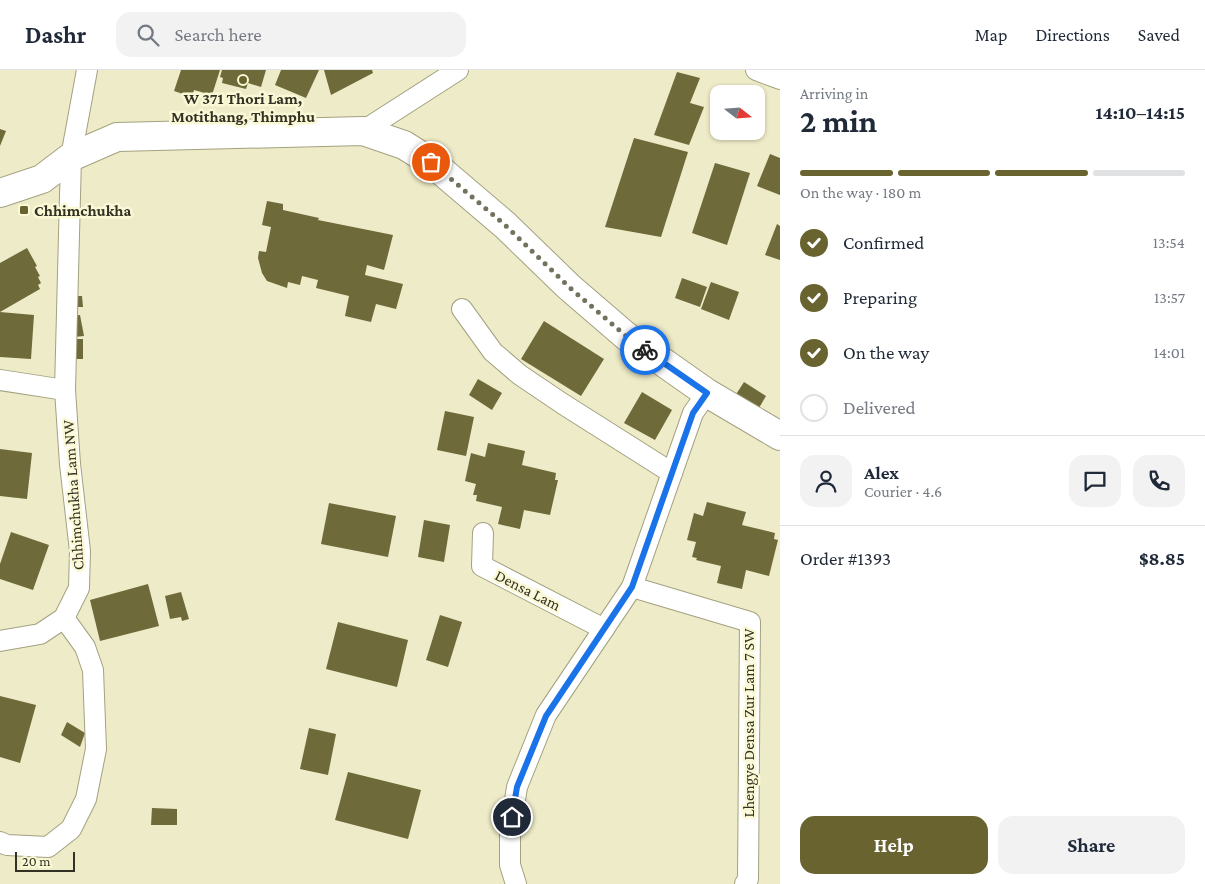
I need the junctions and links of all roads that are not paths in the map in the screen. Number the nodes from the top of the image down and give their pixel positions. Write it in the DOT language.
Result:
graph roads {
  1 [pos="87,70"];
  2 [pos="458,70"];
  3 [pos="756,70"];
  4 [pos="780,79"];
  5 [pos="363,131"];
  6 [pos="71,157"];
  7 [pos="0,193"];
  8 [pos="462,309"];
  9 [pos="0,380"];
  10 [pos="65,390"];
  11 [pos="707,393"];
  12 [pos="780,436"];
  13 [pos="672,473"];
  14 [pos="483,533"];
  15 [pos="632,587"];
  16 [pos="64,618"];
  17 [pos="604,629"];
  18 [pos="0,641"];
  19 [pos="0,842"];
  20 [pos="516,884"];
  21 [pos="745,884"];
  1 -- 6 [label="street, Chhimchukha Lam NW"];
  2 -- 5 [label="street"];
  3 -- 4 [label="street"];
  5 -- 6 [label="main road"];
  5 -- 11 [label="main road"];
  6 -- 7 [label="main road"];
  6 -- 10 [label="street, Chhimchukha Lam NW"];
  8 -- 13 [label="street"];
  9 -- 10 [label="street"];
  10 -- 16 [label="street, Chhimchukha Lam NW"];
  11 -- 12 [label="main road"];
  11 -- 13 [label="street"];
  13 -- 15 [label="street"];
  14 -- 17 [label="street, Densa Lam"];
  15 -- 17 [label="street"];
  15 -- 21 [label="street, Lhengye Densa Zur Lam 7 SW"];
  16 -- 18 [label="street"];
  16 -- 19 [label="street"];
  17 -- 20 [label="street"];
}
